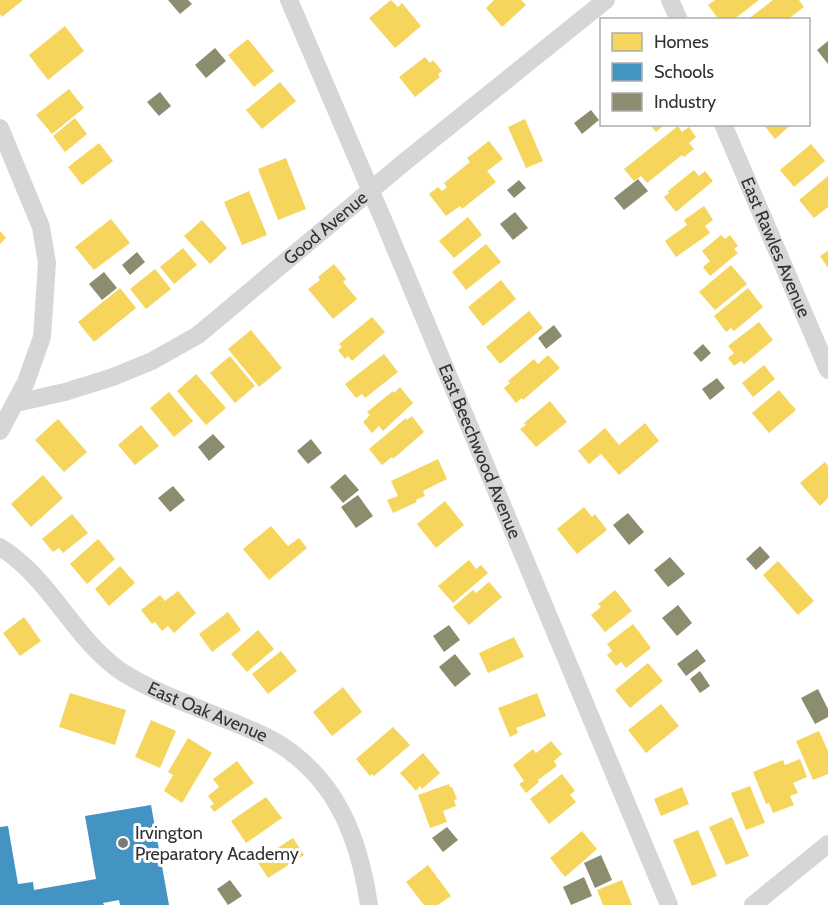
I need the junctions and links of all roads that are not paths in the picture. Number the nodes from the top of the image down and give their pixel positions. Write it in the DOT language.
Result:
graph roads {
  1 [pos="289,0"];
  2 [pos="606,0"];
  3 [pos="670,0"];
  4 [pos="678,18"];
  5 [pos="724,126"];
  6 [pos="0,128"];
  7 [pos="370,190"];
  8 [pos="828,370"];
  9 [pos="16,403"];
  10 [pos="0,431"];
  11 [pos="0,546"];
  12 [pos="828,844"];
  13 [pos="369,905"];
  14 [pos="669,905"];
  15 [pos="753,905"];
  1 -- 7 [label="street, East Beechwood Avenue"];
  2 -- 7 [label="street, Good Avenue"];
  3 -- 4 [label="street"];
  5 -- 8 [label="street, East Rawles Avenue"];
  6 -- 9 [label="street"];
  7 -- 9 [label="street, Good Avenue"];
  7 -- 14 [label="street, East Beechwood Avenue"];
  9 -- 10 [label="street"];
  11 -- 13 [label="street, East Oak Avenue"];
  12 -- 15 [label="street"];
}
